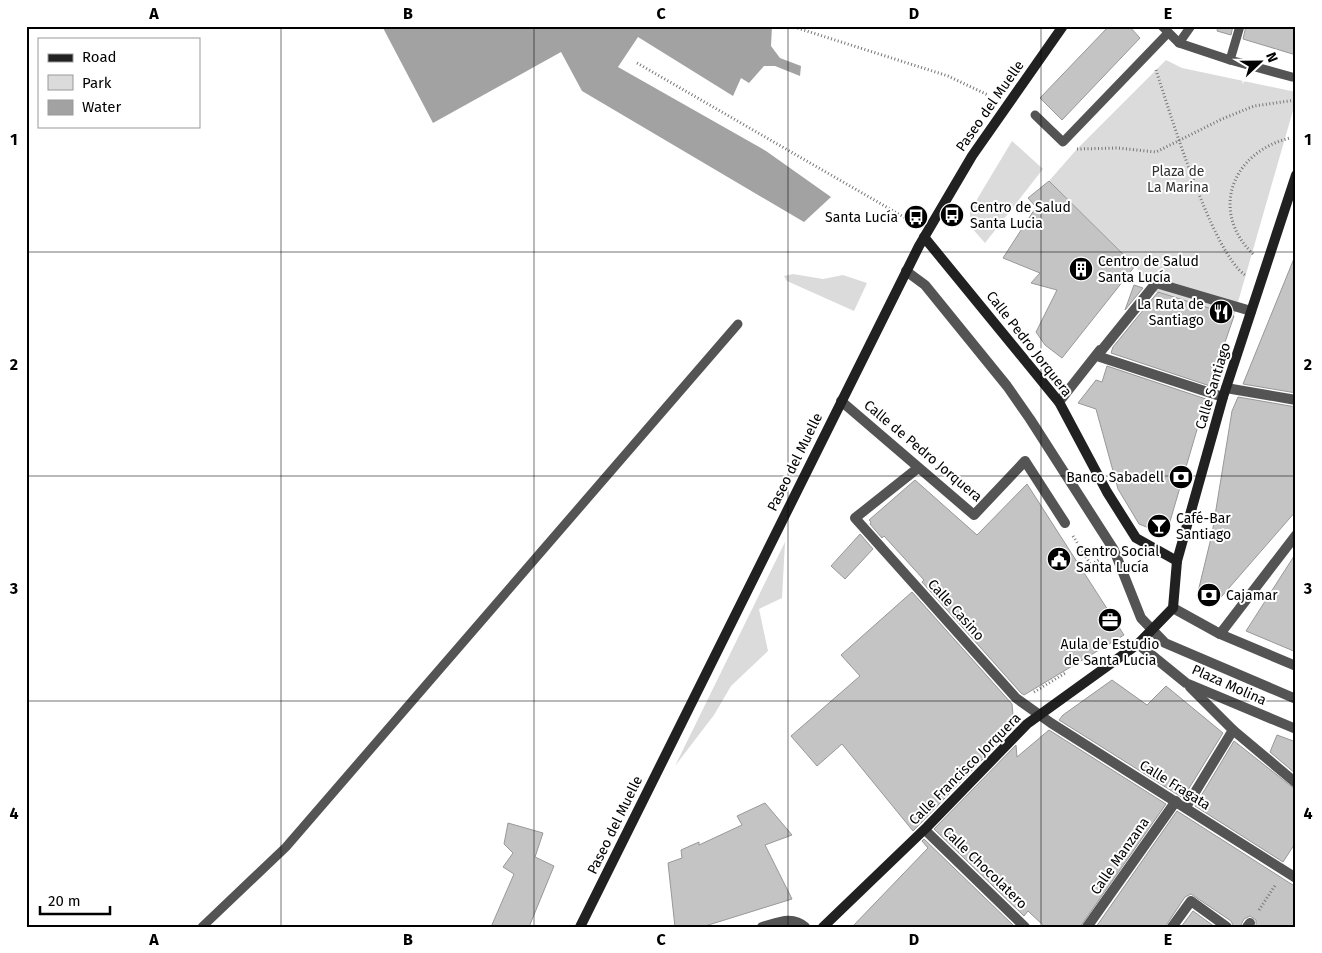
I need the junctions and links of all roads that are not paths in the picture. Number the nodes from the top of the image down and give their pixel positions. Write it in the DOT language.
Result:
graph roads {
  1 [pos="1063,26"];
  2 [pos="1191,26"];
  3 [pos="1240,26"];
  4 [pos="1165,30"];
  5 [pos="1179,43"];
  6 [pos="1230,60"];
  7 [pos="1292,77"];
  8 [pos="1035,115"];
  9 [pos="1296,175"];
  10 [pos="924,237"];
  11 [pos="906,271"];
  12 [pos="1251,311"];
  13 [pos="738,324"];
  14 [pos="1224,392"];
  15 [pos="1296,400"];
  16 [pos="842,401"];
  17 [pos="1059,402"];
  18 [pos="918,468"];
  19 [pos="1065,523"];
  20 [pos="1295,538"];
  21 [pos="1177,561"];
  22 [pos="1173,608"];
  23 [pos="1153,631"];
  24 [pos="1220,634"];
  25 [pos="1138,644"];
  26 [pos="1296,666"];
  27 [pos="1186,683"];
  28 [pos="1296,699"];
  29 [pos="1040,715"];
  30 [pos="1296,729"];
  31 [pos="1233,730"];
  32 [pos="1296,783"];
  33 [pos="1176,801"];
  34 [pos="1186,807"];
  35 [pos="925,830"];
  36 [pos="1296,878"];
  37 [pos="1023,926"];
  38 [pos="202,927"];
  39 [pos="580,927"];
  40 [pos="762,927"];
  41 [pos="805,927"];
  42 [pos="823,927"];
  43 [pos="1087,927"];
  44 [pos="1172,927"];
  45 [pos="1227,927"];
  1 -- 10 [label="street, Paseo del Muelle"];
  2 -- 5 [label="lane"];
  3 -- 6 [label="lane"];
  4 -- 5 [label="lane"];
  4 -- 8 [label="lane"];
  5 -- 6 [label="lane"];
  6 -- 7 [label="lane"];
  9 -- 12 [label="street, Calle Santiago"];
  10 -- 11 [label="street, Paseo del Muelle"];
  10 -- 17 [label="street, Calle Pedro Jorquera"];
  11 -- 16 [label="street, Paseo del Muelle"];
  11 -- 23 [label="street"];
  12 -- 14 [label="street, Calle Santiago"];
  12 -- 14 [label="street"];
  12 -- 17 [label="street"];
  13 -- 38 [label="lane"];
  14 -- 15 [label="street"];
  14 -- 21 [label="street, Calle Santiago"];
  16 -- 18 [label="street, Calle de Pedro Jorquera"];
  16 -- 39 [label="street, Paseo del Muelle"];
  17 -- 21 [label="street, Calle Pedro Jorquera"];
  18 -- 19 [label="street, Calle de Pedro Jorquera"];
  18 -- 29 [label="street, Calle Casino"];
  20 -- 24 [label="street"];
  21 -- 22 [label="street, Calle Santiago"];
  22 -- 23 [label="street"];
  22 -- 24 [label="street"];
  23 -- 25 [label="street"];
  23 -- 28 [label="street"];
  24 -- 26 [label="street"];
  25 -- 27 [label="street, Plaza Molina"];
  25 -- 29 [label="street, Calle Francisco Jorquera"];
  27 -- 30 [label="street, Plaza Molina"];
  27 -- 31 [label="street"];
  29 -- 33 [label="street, Calle Fragata"];
  29 -- 35 [label="street, Calle Francisco Jorquera"];
  31 -- 32 [label="street"];
  31 -- 34 [label="street"];
  33 -- 34 [label="street, Calle Fragata"];
  33 -- 43 [label="street, Calle Manzana"];
  34 -- 36 [label="street, Calle Fragata"];
  35 -- 37 [label="street, Calle Chocolatero"];
  35 -- 42 [label="street, Calle Francisco Jorquera"];
  40 -- 41 [label="street"];
  44 -- 45 [label="street"];
}
